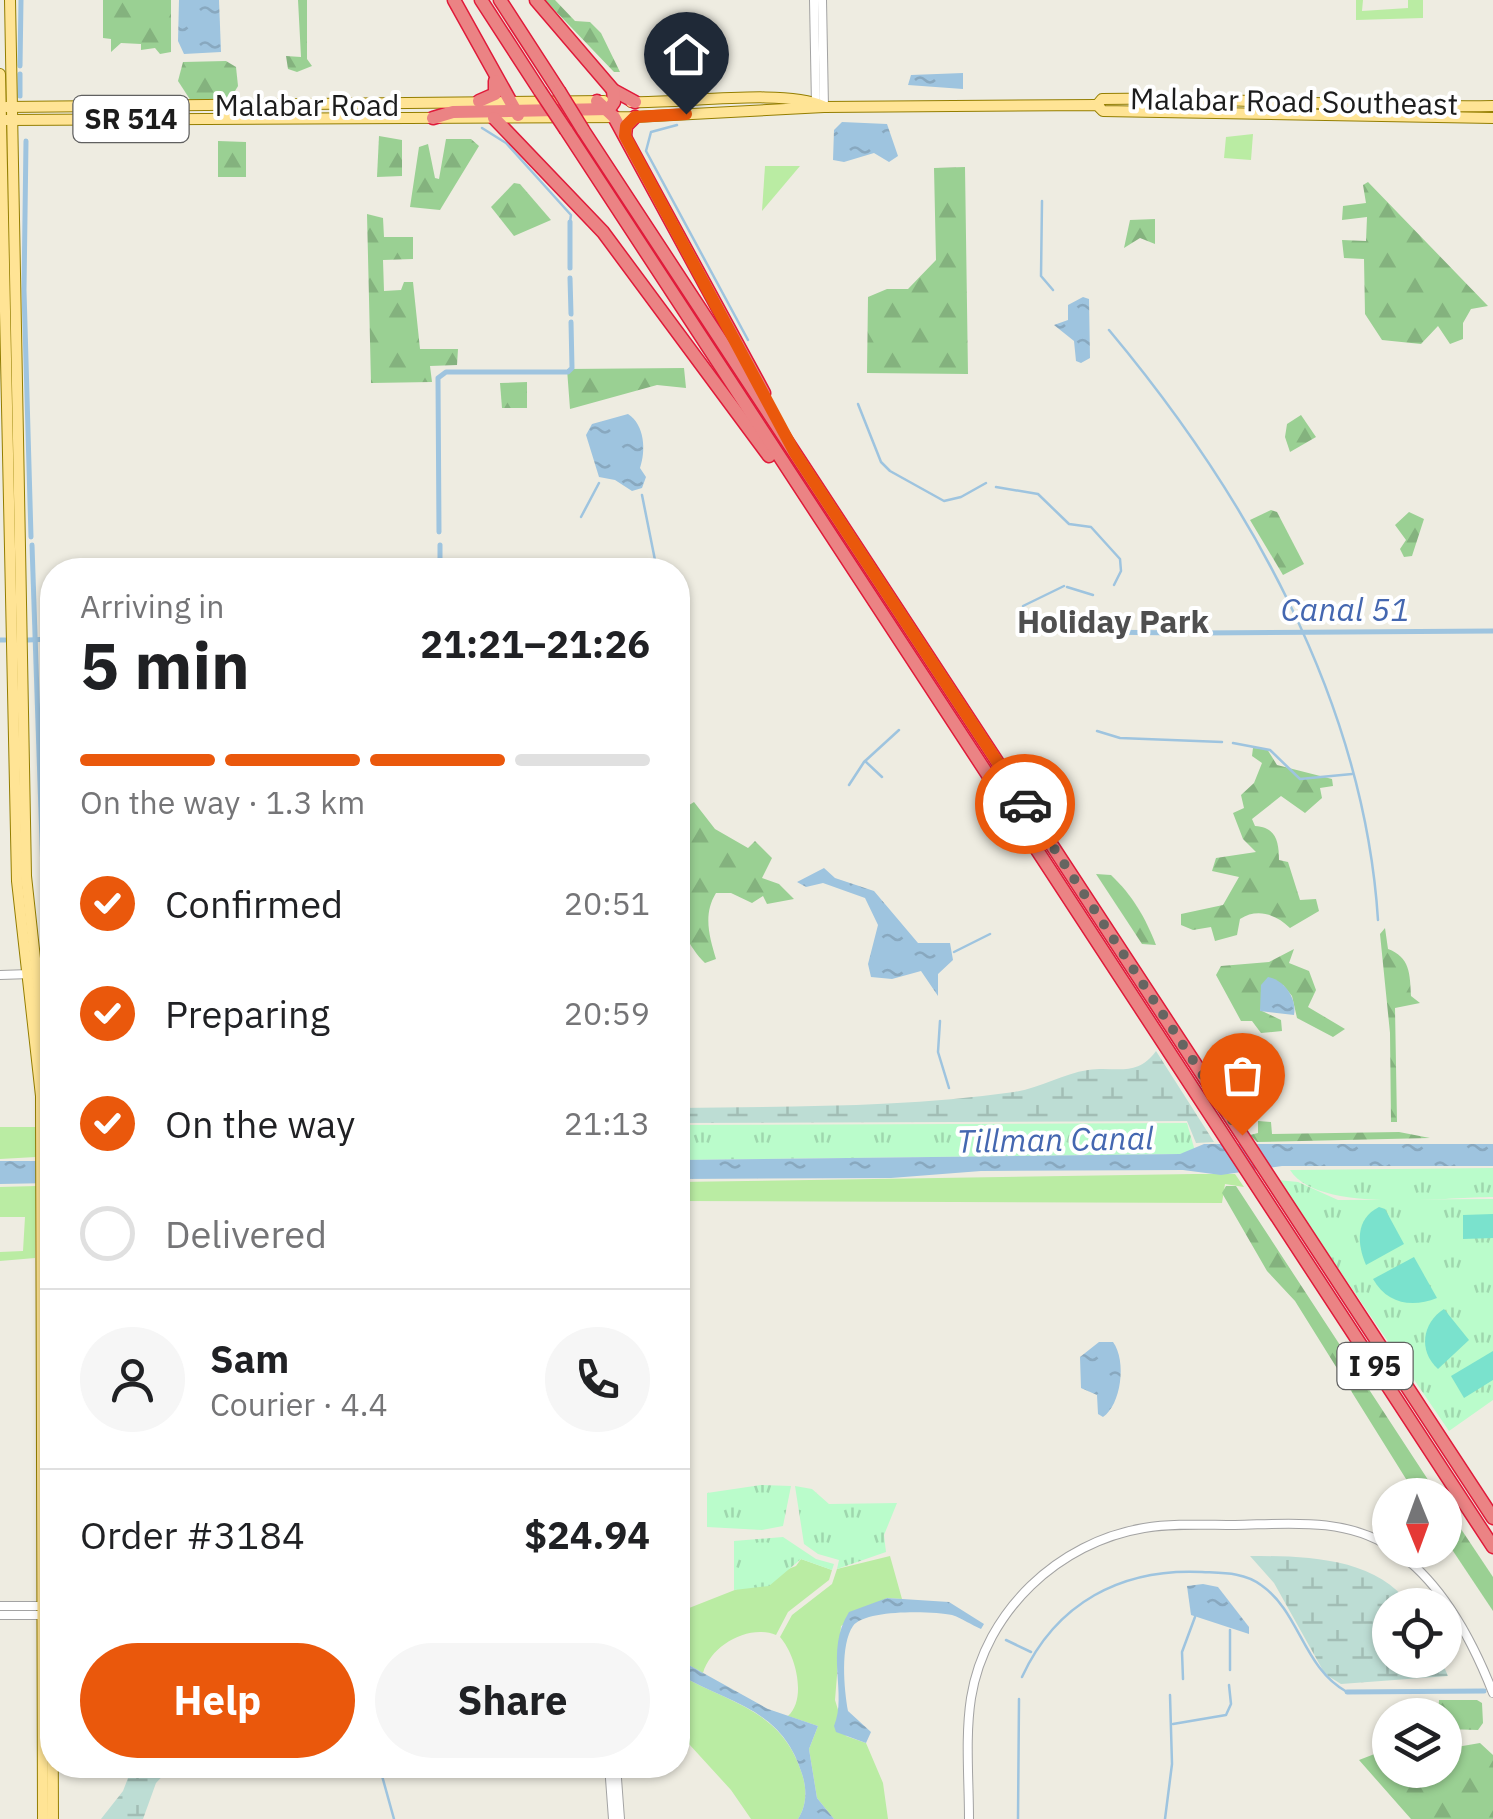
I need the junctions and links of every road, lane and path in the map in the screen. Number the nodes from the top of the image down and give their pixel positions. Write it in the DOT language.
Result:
graph roads {
  1 [pos="10,0"];
  2 [pos="454,0"];
  3 [pos="481,0"];
  4 [pos="500,0"];
  5 [pos="536,0"];
  6 [pos="818,1"];
  7 [pos="0,74"];
  8 [pos="494,79"];
  9 [pos="539,96"];
  10 [pos="740,100"];
  11 [pos="1202,100"];
  12 [pos="478,101"];
  13 [pos="609,104"];
  14 [pos="394,105"];
  15 [pos="1097,105"];
  16 [pos="818,106"];
  17 [pos="1493,106"];
  18 [pos="164,107"];
  19 [pos="660,109"];
  20 [pos="635,110"];
  21 [pos="1184,110"];
  22 [pos="729,113"];
  23 [pos="5,114"];
  24 [pos="686,114"];
  25 [pos="513,115"];
  26 [pos="376,117"];
  27 [pos="145,118"];
  28 [pos="433,118"];
  29 [pos="494,118"];
  30 [pos="1493,118"];
  31 [pos="625,136"];
  32 [pos="3,271"];
  33 [pos="13,283"];
  34 [pos="795,453"];
  35 [pos="824,525"];
  36 [pos="32,974"];
  37 [pos="0,975"];
  38 [pos="40,1013"];
  39 [pos="1493,1518"];
  40 [pos="1372,1539"];
  41 [pos="1493,1547"];
  42 [pos="1417,1568"];
  43 [pos="0,1606"];
  44 [pos="40,1610"];
  45 [pos="40,1612"];
  46 [pos="0,1615"];
  47 [pos="1493,1694"];
  48 [pos="44,1778"];
  49 [pos="52,1778"];
  50 [pos="613,1778"];
  51 [pos="43,1819"];
  52 [pos="53,1819"];
  53 [pos="616,1819"];
  54 [pos="969,1819"];
  1 -- 23 [label="main road"];
  2 -- 8 [label="highway"];
  3 -- 9 [label="highway, I 95"];
  4 -- 34 [label="highway, I 95, bridge"];
  5 -- 13 [label="highway"];
  6 -- 16 [label="street"];
  6 -- 16 [label="street"];
  7 -- 23 [label="main road"];
  8 -- 12 [label="highway"];
  8 -- 25 [label="highway"];
  9 -- 13 [label="main road"];
  9 -- 25 [label="highway"];
  9 -- 35 [label="highway, I 95, bridge"];
  10 -- 16 [label="main road"];
  10 -- 19 [label="main road"];
  10 -- 22 [label="main road"];
  10 -- 24 [label="main road"];
  11 -- 15 [label="main road, Malabar Road Southeast"];
  11 -- 17 [label="main road, Malabar Road Southeast"];
  11 -- 21 [label="main road"];
  12 -- 14 [label="main road, Malabar Road / SR 514"];
  12 -- 25 [label="main road, Malabar Road / SR 514"];
  13 -- 20 [label="highway"];
  13 -- 20 [label="main road"];
  13 -- 25 [label="highway"];
  13 -- 31 [label="highway"];
  14 -- 18 [label="main road, Malabar Road / SR 514"];
  14 -- 26 [label="main road"];
  15 -- 16 [label="main road"];
  15 -- 21 [label="main road"];
  16 -- 22 [label="main road"];
  18 -- 23 [label="main road, Malabar Road / SR 514"];
  18 -- 27 [label="main road"];
  19 -- 20 [label="main road"];
  19 -- 24 [label="main road"];
  20 -- 31 [label="highway"];
  21 -- 30 [label="main road"];
  22 -- 24 [label="main road"];
  23 -- 27 [label="main road, Malabar Road / SR 514"];
  23 -- 32 [label="main road"];
  23 -- 33 [label="main road"];
  25 -- 28 [label="highway"];
  25 -- 29 [label="highway"];
  25 -- 35 [label="highway"];
  26 -- 27 [label="main road, Malabar Road / SR 514"];
  26 -- 28 [label="main road, Malabar Road / SR 514"];
  28 -- 29 [label="main road, Malabar Road / SR 514"];
  31 -- 34 [label="highway"];
  32 -- 33 [label="main road"];
  32 -- 36 [label="main road"];
  33 -- 36 [label="main road"];
  34 -- 39 [label="highway, I 95"];
  35 -- 41 [label="highway, I 95"];
  36 -- 37 [label="street"];
  36 -- 38 [label="main road"];
  40 -- 54 [label="street"];
  42 -- 47 [label="street"];
  43 -- 44 [label="street"];
  45 -- 46 [label="street"];
  48 -- 51 [label="main road"];
  49 -- 52 [label="main road"];
  50 -- 53 [label="street"];
}
